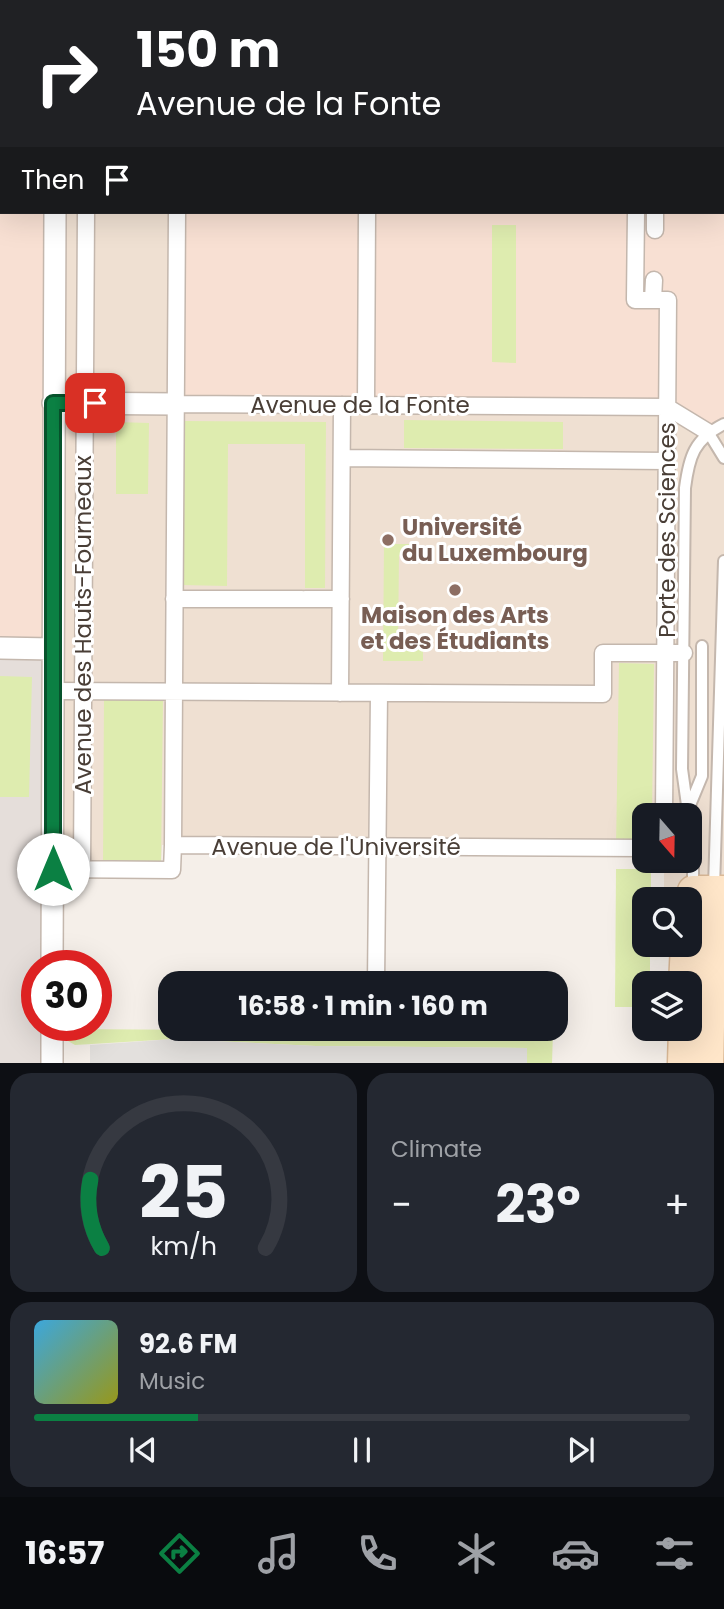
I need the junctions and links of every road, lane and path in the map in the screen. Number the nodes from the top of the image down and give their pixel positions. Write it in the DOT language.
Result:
graph roads {
  1 [pos="55,214"];
  2 [pos="86,214"];
  3 [pos="177,214"];
  4 [pos="367,214"];
  5 [pos="636,214"];
  6 [pos="655,214"];
  7 [pos="655,230"];
  8 [pos="654,281"];
  9 [pos="653,300"];
  10 [pos="667,400"];
  11 [pos="53,403"];
  12 [pos="84,403"];
  13 [pos="176,404"];
  14 [pos="342,405"];
  15 [pos="366,405"];
  16 [pos="724,424"];
  17 [pos="708,432"];
  18 [pos="342,458"];
  19 [pos="724,458"];
  20 [pos="667,461"];
  21 [pos="724,562"];
  22 [pos="174,598"];
  23 [pos="341,599"];
  24 [pos="702,646"];
  25 [pos="0,648"];
  26 [pos="52,649"];
  27 [pos="667,653"];
  28 [pos="684,653"];
  29 [pos="52,691"];
  30 [pos="82,692"];
  31 [pos="174,692"];
  32 [pos="340,693"];
  33 [pos="379,693"];
  34 [pos="664,803"];
  35 [pos="688,803"];
  36 [pos="691,803"];
  37 [pos="173,845"];
  38 [pos="377,847"];
  39 [pos="632,848"];
  40 [pos="53,869"];
  41 [pos="82,869"];
  42 [pos="700,873"];
  43 [pos="706,906"];
  44 [pos="52,950"];
  45 [pos="376,971"];
  46 [pos="52,1041"];
  47 [pos="684,1041"];
  48 [pos="52,1063"];
  49 [pos="683,1063"];
  50 [pos="708,1063"];
  1 -- 11 [label="street, Avenue des Hauts-Fourneaux"];
  2 -- 12 [label="street, Avenue des Hauts-Fourneaux"];
  3 -- 13 [label="street"];
  4 -- 15 [label="street"];
  5 -- 9 [label="street"];
  6 -- 7 [label="street"];
  8 -- 9 [label="street"];
  9 -- 10 [label="street, Porte des Sciences"];
  10 -- 15 [label="street, Avenue de la Fonte"];
  10 -- 17 [label="street"];
  10 -- 20 [label="street, Porte des Sciences"];
  11 -- 12 [label="street, Avenue de la Fonte"];
  11 -- 26 [label="street, Avenue des Hauts-Fourneaux"];
  12 -- 13 [label="street, Avenue de la Fonte"];
  12 -- 30 [label="street, Avenue des Hauts-Fourneaux"];
  13 -- 14 [label="street, Avenue de la Fonte"];
  13 -- 22 [label="street"];
  14 -- 15 [label="street, Avenue de la Fonte"];
  14 -- 18 [label="street"];
  16 -- 17 [label="lane, Porte des Sciences"];
  17 -- 19 [label="lane, Porte des Sciences"];
  17 -- 28 [label="lane"];
  18 -- 20 [label="street"];
  18 -- 23 [label="street"];
  20 -- 27 [label="street, Porte des Sciences"];
  21 -- 43 [label="lane"];
  22 -- 23 [label="street"];
  22 -- 31 [label="street"];
  23 -- 32 [label="street"];
  24 -- 36 [label="lane"];
  25 -- 26 [label="street"];
  26 -- 29 [label="street, Avenue des Hauts-Fourneaux"];
  27 -- 28 [label="street"];
  27 -- 33 [label="street"];
  27 -- 34 [label="street, Porte des Sciences"];
  28 -- 35 [label="lane"];
  29 -- 30 [label="street"];
  29 -- 40 [label="street, Avenue des Hauts-Fourneaux"];
  30 -- 31 [label="street"];
  30 -- 41 [label="street, Avenue des Hauts-Fourneaux"];
  31 -- 32 [label="street"];
  31 -- 37 [label="street"];
  32 -- 33 [label="street"];
  33 -- 38 [label="street"];
  37 -- 38 [label="street, Avenue de l'Université"];
  37 -- 41 [label="street"];
  38 -- 39 [label="street, Avenue de l'Université"];
  38 -- 45 [label="street"];
  40 -- 41 [label="street"];
  40 -- 44 [label="street, Avenue des Hauts-Fourneaux"];
  42 -- 43 [label="lane"];
  43 -- 50 [label="main road"];
  46 -- 48 [label="street"];
  47 -- 49 [label="main road"];
}
